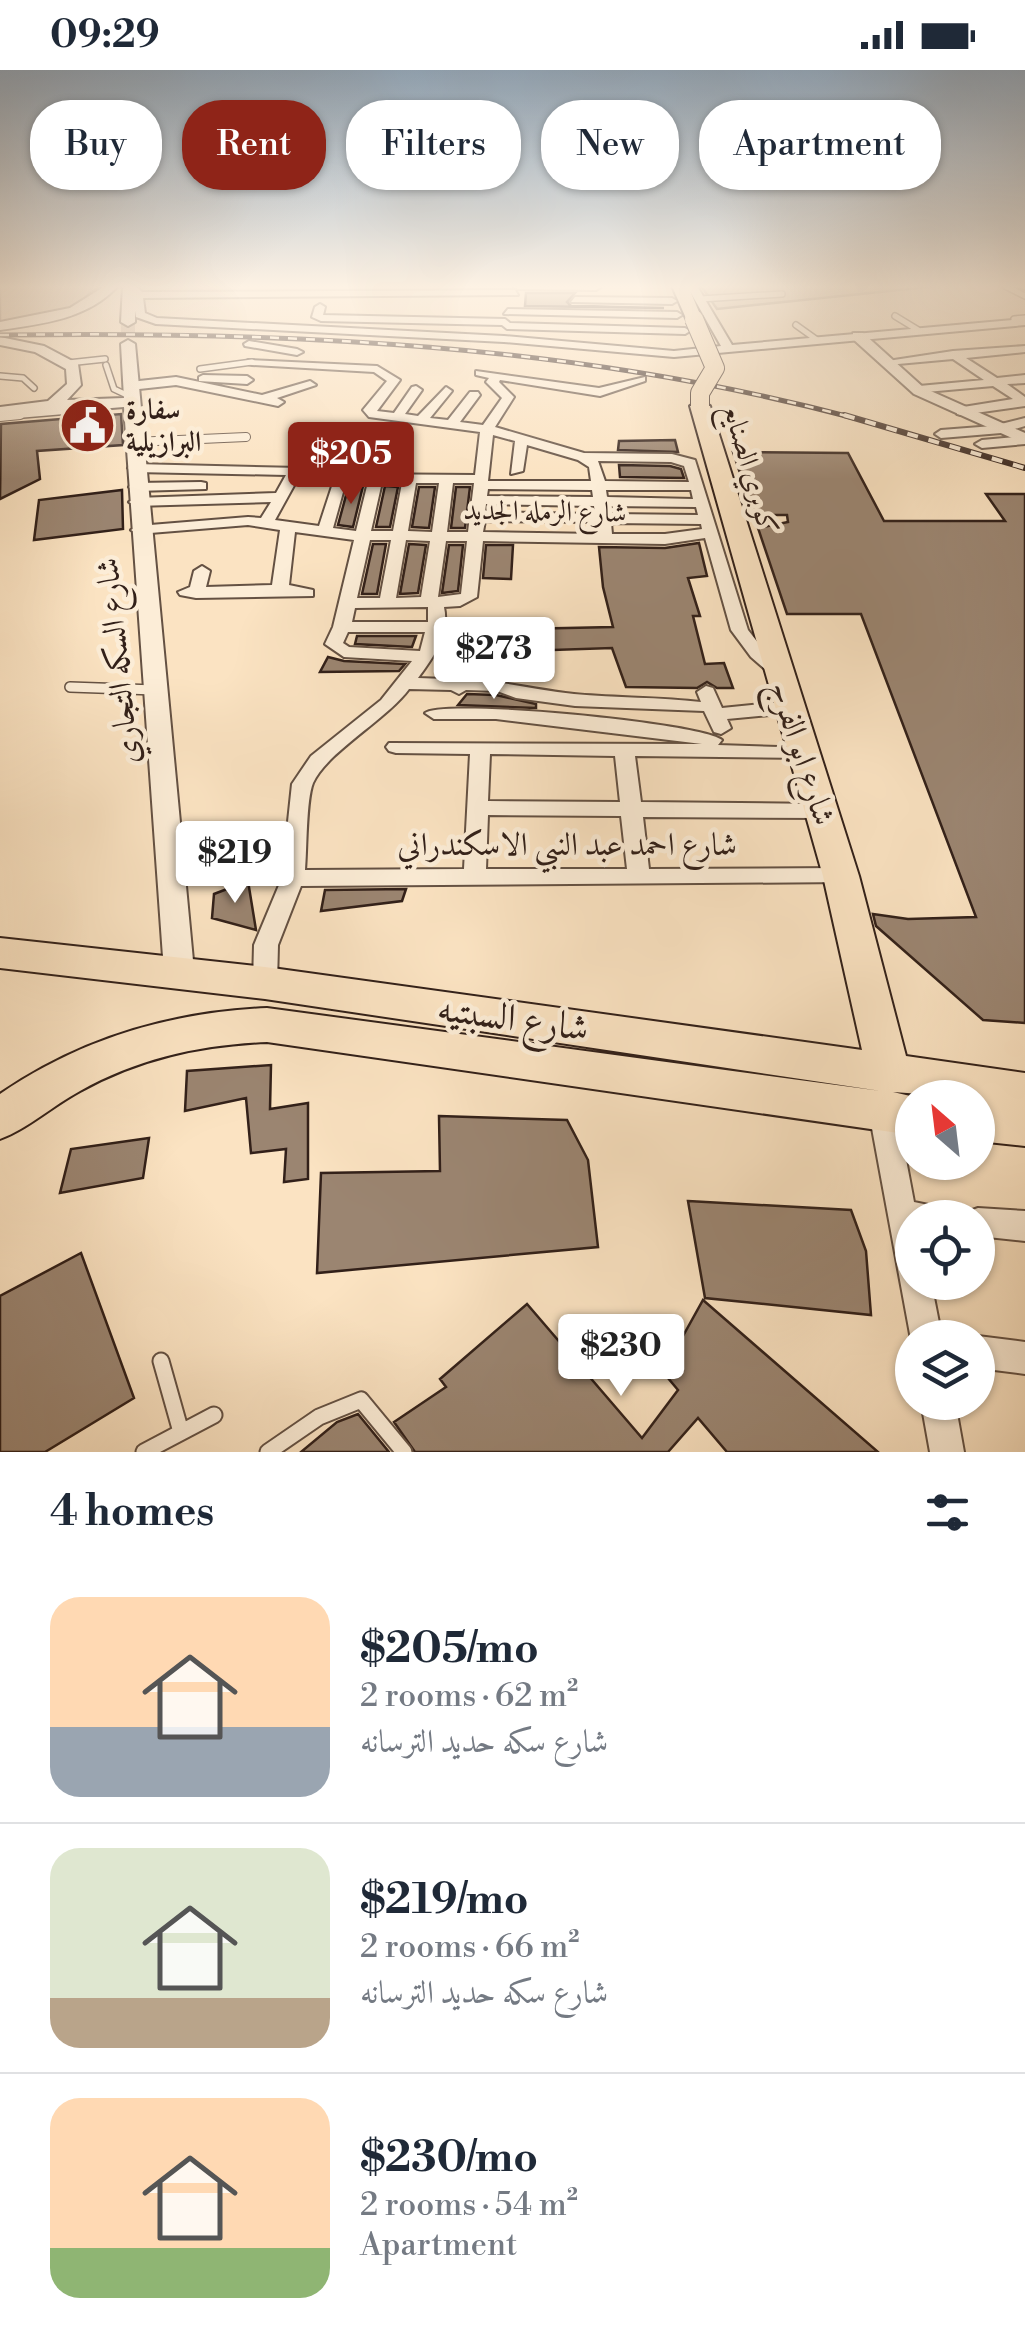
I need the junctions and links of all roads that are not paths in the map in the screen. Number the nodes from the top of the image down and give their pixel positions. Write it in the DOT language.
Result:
graph roads {
  1 [pos="42,350"];
  2 [pos="128,350"];
  3 [pos="282,350"];
  4 [pos="626,350"];
  5 [pos="704,350"];
  6 [pos="708,350"];
  7 [pos="875,350"];
  8 [pos="910,350"];
  9 [pos="948,350"];
  10 [pos="1022,351"];
  11 [pos="642,352"];
  12 [pos="694,353"];
  13 [pos="956,356"];
  14 [pos="922,359"];
  15 [pos="252,362"];
  16 [pos="888,362"];
  17 [pos="68,363"];
  18 [pos="934,368"];
  19 [pos="200,369"];
  20 [pos="377,369"];
  21 [pos="480,373"];
  22 [pos="498,375"];
  23 [pos="0,376"];
  24 [pos="946,376"];
  25 [pos="641,379"];
  26 [pos="1025,379"];
  27 [pos="176,380"];
  28 [pos="248,380"];
  29 [pos="994,382"];
  30 [pos="310,384"];
  31 [pos="959,385"];
  32 [pos="34,388"];
  33 [pos="416,390"];
  34 [pos="919,390"];
  35 [pos="446,392"];
  36 [pos="474,395"];
  37 [pos="128,396"];
  38 [pos="258,400"];
  39 [pos="278,402"];
  40 [pos="1024,402"];
  41 [pos="54,405"];
  42 [pos="961,411"];
  43 [pos="0,415"];
  44 [pos="409,418"];
  45 [pos="1025,422"];
  46 [pos="452,424"];
  47 [pos="487,429"];
  48 [pos="1000,429"];
  49 [pos="958,433"];
  50 [pos="940,434"];
  51 [pos="246,437"];
  52 [pos="522,438"];
  53 [pos="1025,440"];
  54 [pos="133,442"];
  55 [pos="583,457"];
  56 [pos="402,461"];
  57 [pos="321,463"];
  58 [pos="200,469"];
  59 [pos="516,471"];
  60 [pos="349,478"];
  61 [pos="376,478"];
  62 [pos="447,478"];
  63 [pos="136,486"];
  64 [pos="196,486"];
  65 [pos="697,487"];
  66 [pos="479,490"];
  67 [pos="599,494"];
  68 [pos="281,498"];
  69 [pos="182,500"];
  70 [pos="266,523"];
  71 [pos="288,526"];
  72 [pos="710,526"];
  73 [pos="138,530"];
  74 [pos="325,531"];
  75 [pos="361,535"];
  76 [pos="399,535"];
  77 [pos="436,536"];
  78 [pos="474,536"];
  79 [pos="604,538"];
  80 [pos="202,571"];
  81 [pos="280,590"];
  82 [pos="307,594"];
  83 [pos="432,602"];
  84 [pos="346,603"];
  85 [pos="387,603"];
  86 [pos="342,627"];
  87 [pos="434,627"];
  88 [pos="476,654"];
  89 [pos="419,660"];
  90 [pos="458,679"];
  91 [pos="404,684"];
  92 [pos="70,687"];
  93 [pos="156,690"];
  94 [pos="786,690"];
  95 [pos="544,696"];
  96 [pos="638,704"];
  97 [pos="666,704"];
  98 [pos="536,719"];
  99 [pos="639,728"];
  100 [pos="673,733"];
  101 [pos="488,741"];
  102 [pos="396,747"];
  103 [pos="528,748"];
  104 [pos="624,749"];
  105 [pos="763,751"];
  106 [pos="805,752"];
  107 [pos="478,808"];
  108 [pos="631,809"];
  109 [pos="822,812"];
  110 [pos="841,876"];
  111 [pos="639,877"];
  112 [pos="293,878"];
  113 [pos="475,878"];
  114 [pos="0,953"];
  115 [pos="179,971"];
  116 [pos="264,982"];
  117 [pos="1025,1092"];
  118 [pos="995,1094"];
  119 [pos="895,1101"];
  120 [pos="9,1109"];
  121 [pos="995,1123"];
  122 [pos="1025,1126"];
  123 [pos="995,1223"];
  124 [pos="1025,1226"];
  125 [pos="995,1354"];
  126 [pos="1025,1358"];
  127 [pos="162,1361"];
  128 [pos="214,1415"];
  129 [pos="941,1420"];
  130 [pos="181,1432"];
  131 [pos="144,1452"];
  132 [pos="268,1452"];
  133 [pos="404,1452"];
  134 [pos="947,1452"];
  1 -- 17 [label="street"];
  2 -- 37 [label="street, شارع السكه التجاري"];
  3 -- 20 [label="street"];
  4 -- 11 [label="street"];
  5 -- 94 [label="main road, كوبري الصنايع, bridge"];
  6 -- 12 [label="street"];
  7 -- 16 [label="street"];
  8 -- 14 [label="street"];
  9 -- 13 [label="street"];
  10 -- 13 [label="street"];
  11 -- 12 [label="street"];
  13 -- 14 [label="street"];
  13 -- 29 [label="street"];
  14 -- 16 [label="street"];
  14 -- 18 [label="street"];
  15 -- 19 [label="lane"];
  15 -- 20 [label="street"];
  16 -- 34 [label="street"];
  17 -- 37 [label="lane"];
  17 -- 41 [label="street"];
  20 -- 44 [label="street"];
  21 -- 22 [label="street"];
  22 -- 25 [label="street"];
  22 -- 47 [label="street"];
  23 -- 32 [label="lane"];
  24 -- 31 [label="street"];
  26 -- 29 [label="street"];
  27 -- 28 [label="street"];
  27 -- 37 [label="street"];
  27 -- 38 [label="street"];
  29 -- 31 [label="street"];
  29 -- 40 [label="street"];
  30 -- 38 [label="street"];
  31 -- 34 [label="street"];
  33 -- 44 [label="street"];
  34 -- 42 [label="street"];
  35 -- 44 [label="street"];
  36 -- 46 [label="street"];
  37 -- 41 [label="street"];
  37 -- 43 [label="lane"];
  37 -- 54 [label="street, شارع السكه التجاري"];
  38 -- 39 [label="street"];
  40 -- 42 [label="street"];
  41 -- 43 [label="street"];
  42 -- 48 [label="street"];
  44 -- 46 [label="street"];
  44 -- 56 [label="street"];
  45 -- 48 [label="street"];
  46 -- 47 [label="street"];
  47 -- 52 [label="street"];
  47 -- 66 [label="street"];
  48 -- 49 [label="street"];
  48 -- 53 [label="street"];
  49 -- 50 [label="street"];
  49 -- 53 [label="street"];
  51 -- 54 [label="lane"];
  52 -- 55 [label="street"];
  52 -- 59 [label="street"];
  54 -- 63 [label="street, شارع السكه التجاري"];
  55 -- 65 [label="street"];
  55 -- 67 [label="street"];
  56 -- 57 [label="street"];
  56 -- 57 [label="street"];
  56 -- 61 [label="street"];
  56 -- 62 [label="street"];
  56 -- 76 [label="street"];
  57 -- 60 [label="street"];
  58 -- 63 [label="street"];
  58 -- 64 [label="street"];
  58 -- 68 [label="street"];
  59 -- 66 [label="street"];
  59 -- 67 [label="street"];
  60 -- 61 [label="street"];
  60 -- 74 [label="street"];
  61 -- 75 [label="street"];
  62 -- 66 [label="street"];
  62 -- 77 [label="street"];
  63 -- 64 [label="street"];
  63 -- 69 [label="street"];
  63 -- 73 [label="street, شارع السكه التجاري"];
  64 -- 69 [label="street"];
  65 -- 67 [label="street"];
  65 -- 67 [label="street"];
  65 -- 72 [label="street, شارع ابو الفرج"];
  66 -- 67 [label="street"];
  66 -- 67 [label="street"];
  66 -- 78 [label="street"];
  67 -- 72 [label="street"];
  67 -- 79 [label="street"];
  68 -- 69 [label="street"];
  68 -- 70 [label="street"];
  70 -- 71 [label="street, شارع الرمله الجديد"];
  70 -- 73 [label="street, شارع الرمله الجديد"];
  71 -- 74 [label="street, شارع الرمله الجديد"];
  71 -- 81 [label="street"];
  72 -- 79 [label="street, شارع الرمله الجديد"];
  72 -- 94 [label="street, شارع ابو الفرج"];
  73 -- 93 [label="street, شارع السكه التجاري"];
  74 -- 75 [label="street, شارع الرمله الجديد"];
  75 -- 76 [label="street, شارع الرمله الجديد"];
  75 -- 84 [label="street"];
  76 -- 77 [label="street, شارع الرمله الجديد"];
  76 -- 85 [label="street"];
  77 -- 78 [label="street, شارع الرمله الجديد"];
  77 -- 83 [label="street"];
  78 -- 79 [label="street, شارع الرمله الجديد"];
  78 -- 83 [label="street"];
  80 -- 81 [label="street"];
  81 -- 82 [label="street"];
  83 -- 85 [label="street"];
  83 -- 87 [label="street"];
  84 -- 85 [label="street"];
  84 -- 86 [label="street"];
  86 -- 87 [label="street"];
  86 -- 89 [label="street"];
  87 -- 89 [label="street"];
  88 -- 90 [label="street"];
  89 -- 90 [label="street"];
  89 -- 91 [label="street"];
  90 -- 91 [label="street"];
  90 -- 95 [label="street"];
  90 -- 98 [label="street"];
  91 -- 112 [label="street"];
  92 -- 93 [label="lane"];
  93 -- 115 [label="street, شارع السكه التجاري"];
  94 -- 97 [label="street"];
  94 -- 106 [label="main road, شارع ابو الفرج"];
  95 -- 96 [label="street"];
  95 -- 98 [label="street"];
  96 -- 97 [label="street"];
  96 -- 99 [label="street"];
  97 -- 100 [label="street"];
  98 -- 99 [label="street"];
  98 -- 103 [label="street"];
  99 -- 100 [label="street"];
  100 -- 105 [label="street"];
  101 -- 102 [label="street"];
  101 -- 103 [label="street"];
  101 -- 107 [label="street"];
  103 -- 104 [label="street"];
  104 -- 105 [label="street"];
  104 -- 108 [label="street"];
  105 -- 106 [label="street"];
  106 -- 109 [label="main road, شارع ابو الفرج"];
  107 -- 108 [label="street"];
  107 -- 113 [label="street"];
  108 -- 109 [label="street"];
  108 -- 111 [label="street"];
  109 -- 110 [label="main road, شارع ابو الفرج"];
  110 -- 111 [label="street, شارع احمد عبد النبي الاسكندراني"];
  110 -- 119 [label="main road, شارع ابو الفرج"];
  111 -- 113 [label="street, شارع احمد عبد النبي الاسكندراني"];
  112 -- 113 [label="street, شارع احمد عبد النبي الاسكندراني"];
  112 -- 116 [label="street"];
  114 -- 115 [label="main road, شارع السبتيه"];
  115 -- 116 [label="main road, شارع السبتيه"];
  116 -- 119 [label="main road, شارع السبتيه"];
  117 -- 118 [label="main road, شارع السبتيه"];
  119 -- 120 [label="main road, شارع السبتيه"];
  121 -- 122 [label="main road"];
  123 -- 124 [label="street"];
  125 -- 126 [label="street"];
  127 -- 130 [label="lane"];
  128 -- 130 [label="lane"];
  129 -- 134 [label="street"];
  130 -- 131 [label="lane"];
  132 -- 133 [label="lane"];
}
